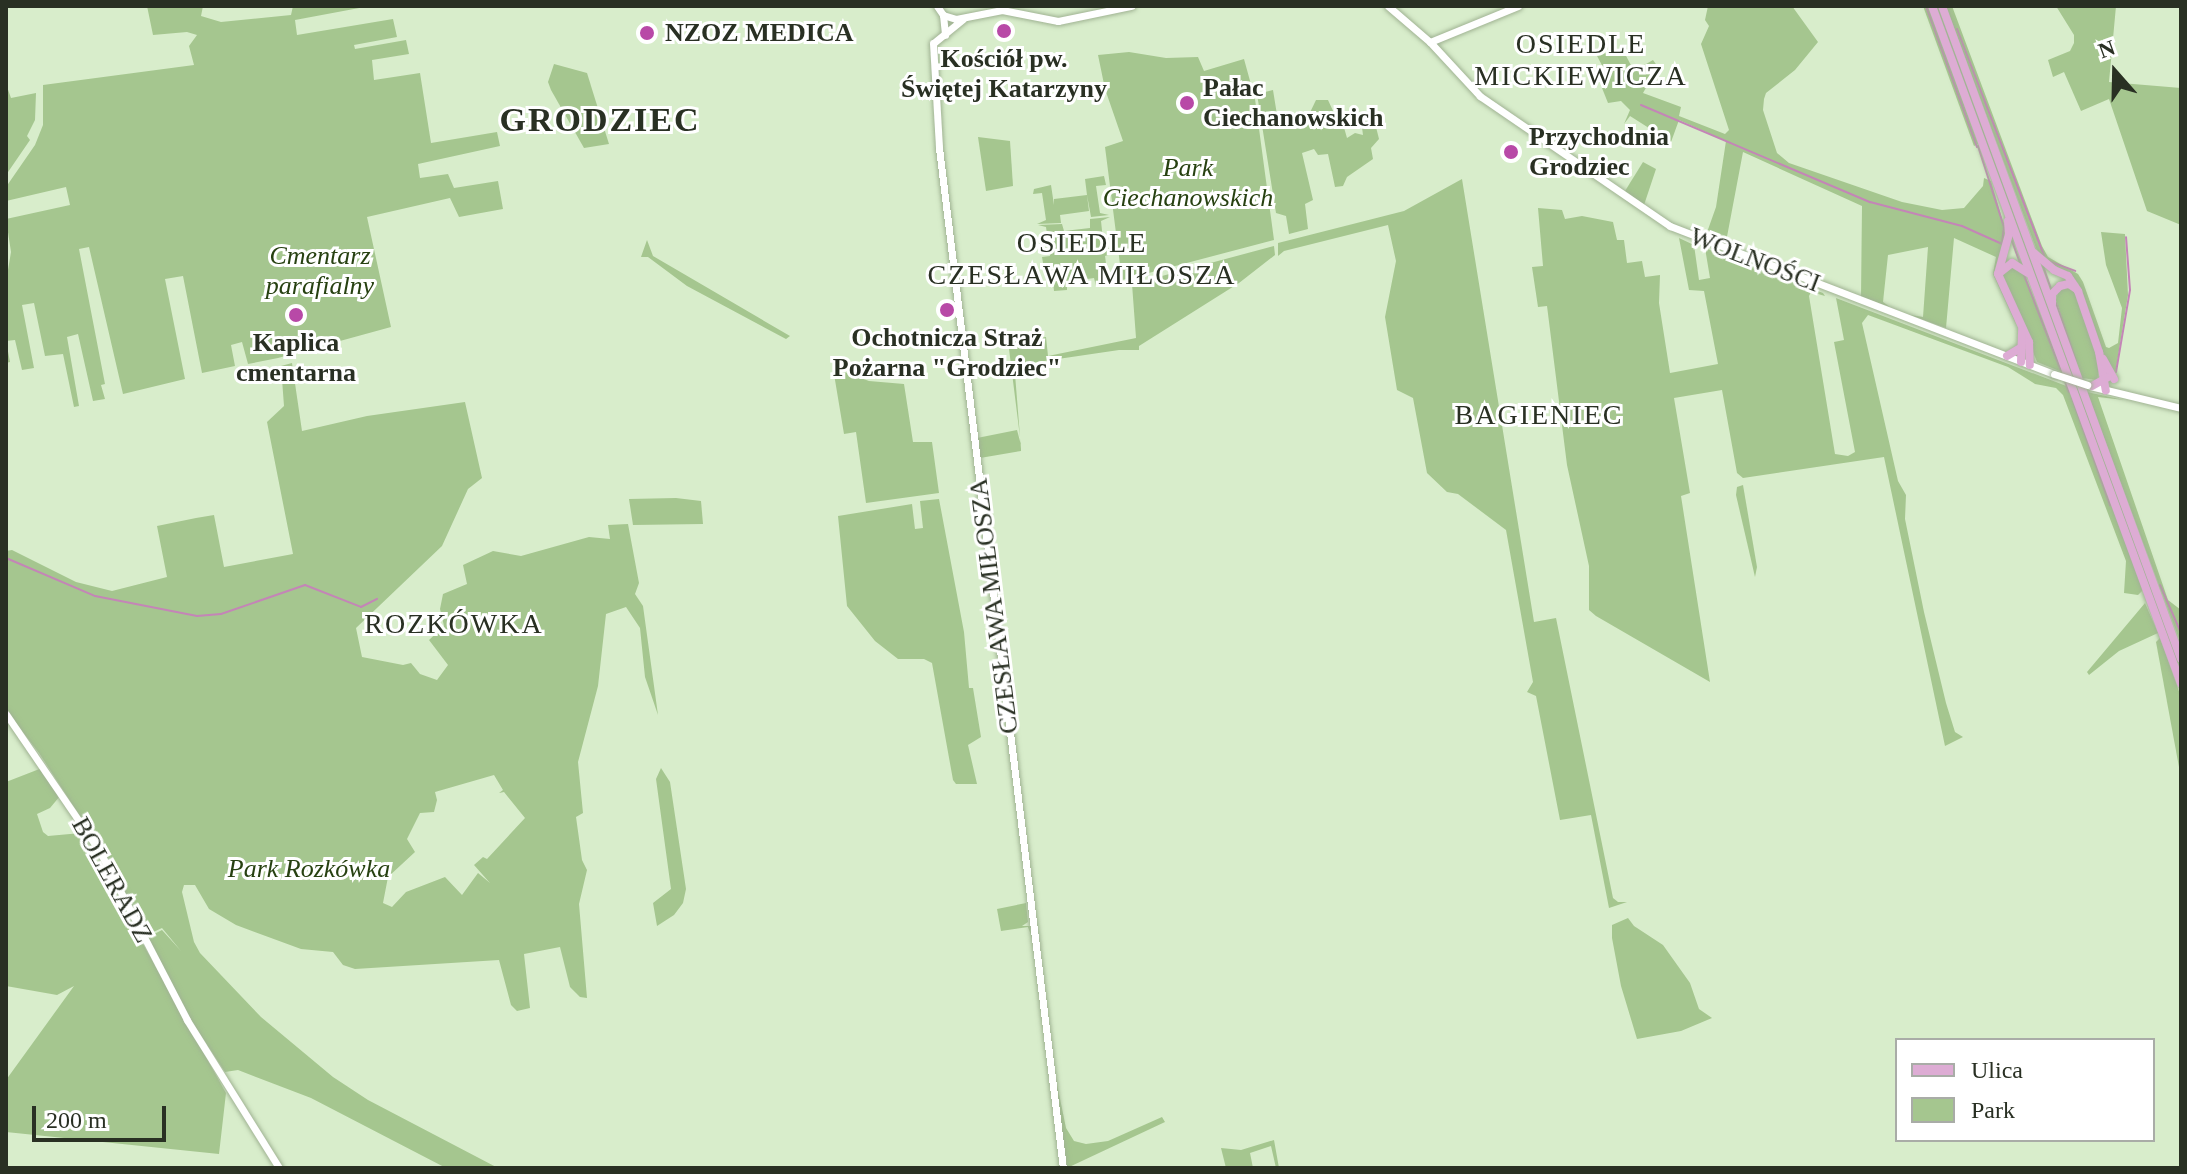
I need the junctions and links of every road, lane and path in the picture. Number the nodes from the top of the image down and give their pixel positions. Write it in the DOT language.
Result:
graph roads {
  1 [pos="937,6"];
  2 [pos="1131,6"];
  3 [pos="1388,6"];
  4 [pos="1518,6"];
  5 [pos="1932,6"];
  6 [pos="1942,6"];
  7 [pos="943,15"];
  8 [pos="963,19"];
  9 [pos="945,35"];
  10 [pos="1430,42"];
  11 [pos="2006,208"];
  12 [pos="2029,245"];
  13 [pos="1998,274"];
  14 [pos="2033,280"];
  15 [pos="2078,291"];
  16 [pos="2052,309"];
  17 [pos="2022,329"];
  18 [pos="2022,346"];
  19 [pos="2007,356"];
  20 [pos="2026,364"];
  21 [pos="2109,377"];
  22 [pos="2090,386"];
  23 [pos="2111,391"];
  24 [pos="2181,408"];
  25 [pos="2181,659"];
  26 [pos="2181,684"];
  27 [pos="6,714"];
  28 [pos="279,1168"];
  29 [pos="1063,1168"];
  1 -- 7 [label="street"];
  2 -- 8 [label="street"];
  3 -- 10 [label="street, WOLNOŚCI"];
  4 -- 10 [label="street"];
  5 -- 11 [label="main road"];
  6 -- 12 [label="main road"];
  7 -- 8 [label="street"];
  7 -- 9 [label="street"];
  8 -- 9 [label="street"];
  9 -- 29 [label="street, CZESŁAWA MIŁOSZA"];
  10 -- 19 [label="street, WOLNOŚCI"];
  11 -- 13 [label="main road"];
  11 -- 14 [label="main road"];
  12 -- 15 [label="main road"];
  12 -- 16 [label="main road"];
  13 -- 14 [label="main road"];
  13 -- 17 [label="main road"];
  14 -- 26 [label="main road"];
  15 -- 16 [label="main road"];
  15 -- 21 [label="main road"];
  16 -- 25 [label="main road"];
  17 -- 18 [label="main road"];
  17 -- 20 [label="main road"];
  18 -- 19 [label="main road"];
  18 -- 20 [label="main road"];
  19 -- 20 [label="street, WOLNOŚCI"];
  20 -- 22 [label="street, WOLNOŚCI, bridge"];
  21 -- 22 [label="main road"];
  21 -- 23 [label="main road"];
  22 -- 23 [label="street, WOLNOŚCI"];
  23 -- 24 [label="street, WOLNOŚCI"];
  27 -- 28 [label="street, BOLERADZ"];
}
